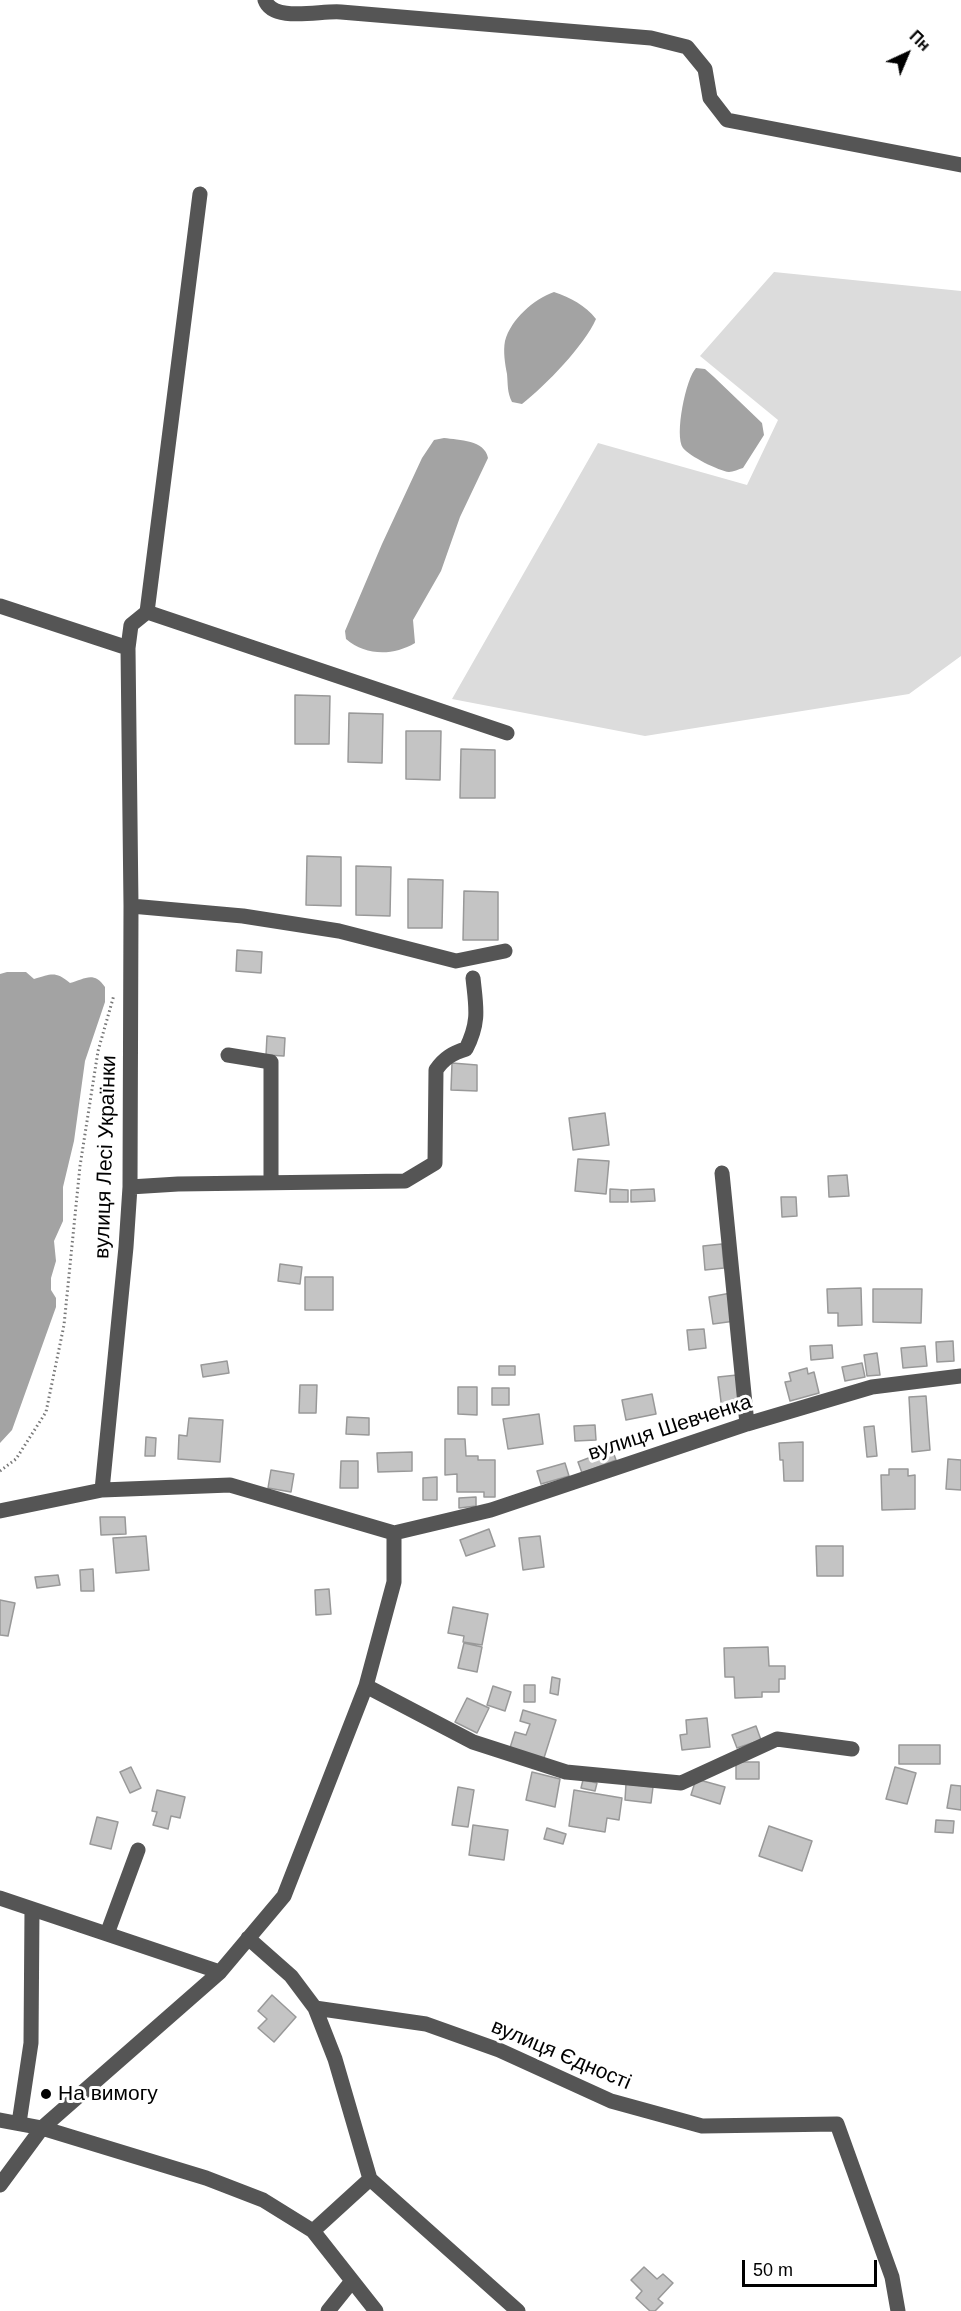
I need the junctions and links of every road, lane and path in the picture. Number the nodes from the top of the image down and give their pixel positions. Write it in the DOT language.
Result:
graph roads {
  1 [pos="265,0"];
  2 [pos="961,165"];
  3 [pos="200,194"];
  4 [pos="0,606"];
  5 [pos="147,612"];
  6 [pos="128,648"];
  7 [pos="507,733"];
  8 [pos="131,906"];
  9 [pos="505,951"];
  10 [pos="473,978"];
  11 [pos="117,987"];
  12 [pos="228,1055"];
  13 [pos="722,1173"];
  14 [pos="271,1183"];
  15 [pos="130,1187"];
  16 [pos="961,1376"];
  17 [pos="747,1424"];
  18 [pos="0,1471"];
  19 [pos="102,1490"];
  20 [pos="0,1511"];
  21 [pos="394,1533"];
  22 [pos="366,1686"];
  23 [pos="852,1749"];
  24 [pos="138,1850"];
  25 [pos="0,1898"];
  26 [pos="32,1909"];
  27 [pos="107,1934"];
  28 [pos="248,1938"];
  29 [pos="219,1972"];
  30 [pos="315,2008"];
  31 [pos="0,2120"];
  32 [pos="20,2123"];
  33 [pos="42,2128"];
  34 [pos="370,2179"];
  35 [pos="0,2184"];
  36 [pos="313,2231"];
  37 [pos="352,2281"];
  38 [pos="328,2311"];
  39 [pos="376,2311"];
  40 [pos="518,2311"];
  41 [pos="898,2311"];
  1 -- 2 [label="street"];
  3 -- 5 [label="street"];
  4 -- 6 [label="street"];
  5 -- 6 [label="street, вулиця Лесі Українки"];
  5 -- 7 [label="street"];
  6 -- 8 [label="street, вулиця Лесі Українки"];
  8 -- 9 [label="street"];
  8 -- 15 [label="street, вулиця Лесі Українки"];
  10 -- 14 [label="street"];
  11 -- 18 [label="path"];
  12 -- 14 [label="street"];
  13 -- 17 [label="street"];
  14 -- 15 [label="street"];
  15 -- 19 [label="street, вулиця Лесі Українки"];
  16 -- 17 [label="street, вулиця Шевченка"];
  17 -- 21 [label="street, вулиця Шевченка"];
  19 -- 20 [label="street, вулиця Шевченка"];
  19 -- 21 [label="street, вулиця Шевченка"];
  21 -- 22 [label="street"];
  22 -- 23 [label="street"];
  22 -- 28 [label="street"];
  24 -- 27 [label="street"];
  25 -- 26 [label="street"];
  26 -- 27 [label="street"];
  26 -- 32 [label="street"];
  27 -- 29 [label="street"];
  28 -- 29 [label="street"];
  28 -- 30 [label="street"];
  29 -- 33 [label="street"];
  30 -- 34 [label="street"];
  30 -- 41 [label="street, вулиця Єдності"];
  31 -- 32 [label="street"];
  32 -- 33 [label="street"];
  33 -- 35 [label="street"];
  33 -- 36 [label="street"];
  34 -- 36 [label="street"];
  34 -- 40 [label="street"];
  36 -- 37 [label="street"];
  37 -- 38 [label="street"];
  37 -- 39 [label="street"];
}
